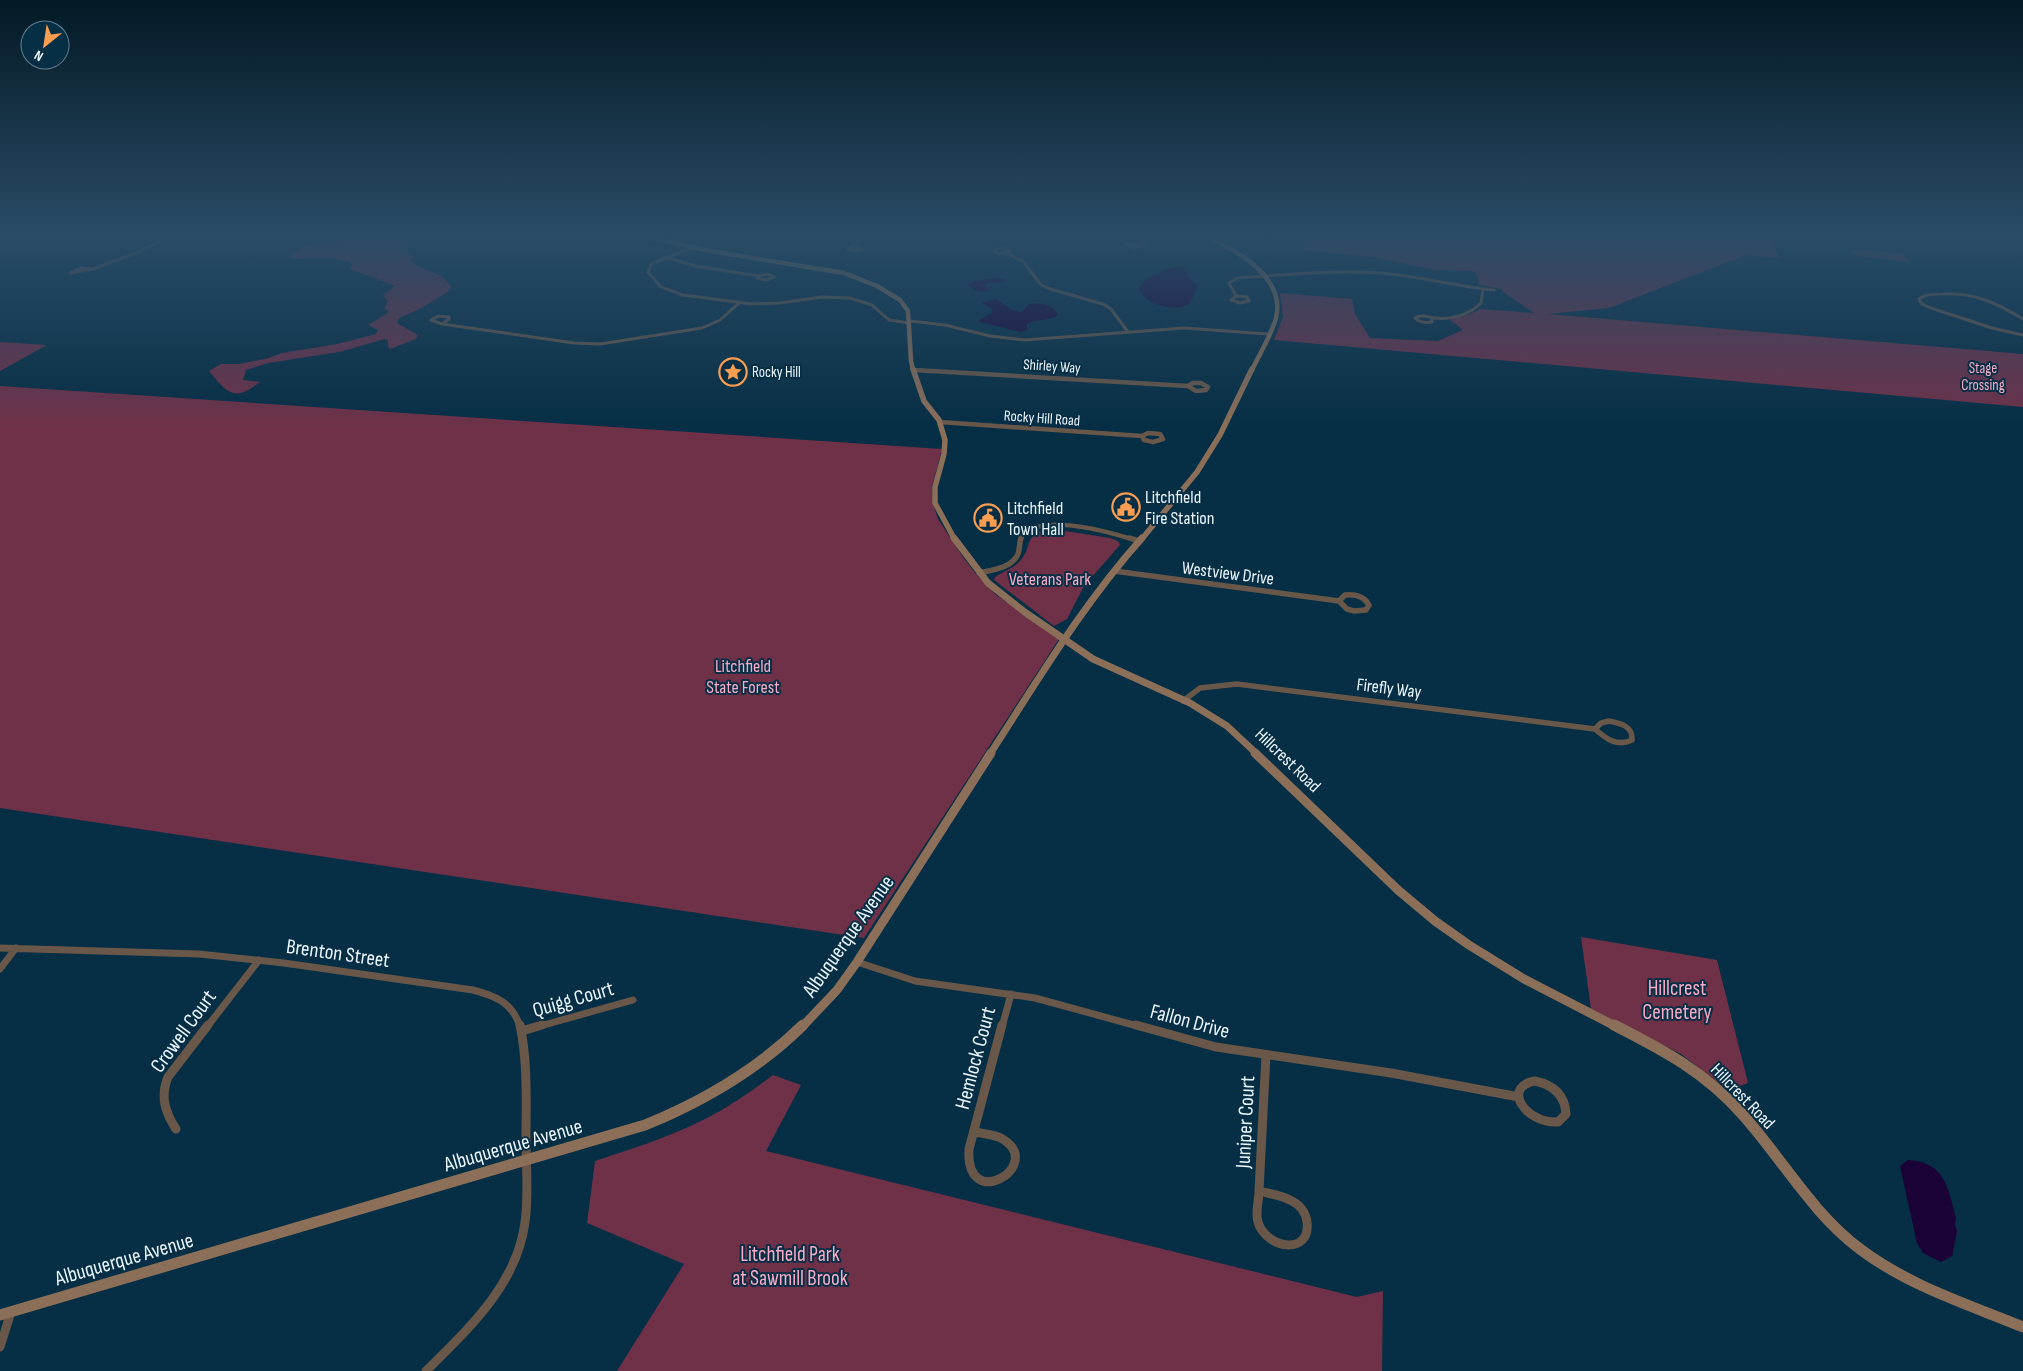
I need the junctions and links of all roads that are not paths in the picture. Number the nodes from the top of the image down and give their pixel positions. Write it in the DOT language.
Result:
graph roads {
  1 [pos="718,300"];
  2 [pos="801,300"];
  3 [pos="857,300"];
  4 [pos="900,300"];
  5 [pos="1095,300"];
  6 [pos="1276,300"];
  7 [pos="1482,300"];
  8 [pos="1919,300"];
  9 [pos="1987,300"];
  10 [pos="739,303"];
  11 [pos="1432,318"];
  12 [pos="2023,319"];
  13 [pos="910,322"];
  14 [pos="442,324"];
  15 [pos="1128,332"];
  16 [pos="1268,334"];
  17 [pos="2023,335"];
  18 [pos="914,370"];
  19 [pos="1188,386"];
  20 [pos="940,422"];
  21 [pos="1142,436"];
  22 [pos="1140,541"];
  23 [pos="1114,572"];
  24 [pos="979,573"];
  25 [pos="1339,601"];
  26 [pos="1064,640"];
  27 [pos="1183,701"];
  28 [pos="1595,730"];
  29 [pos="0,948"];
  30 [pos="16,948"];
  31 [pos="259,960"];
  32 [pos="857,962"];
  33 [pos="0,969"];
  34 [pos="1010,994"];
  35 [pos="633,1000"];
  36 [pos="522,1031"];
  37 [pos="1266,1055"];
  38 [pos="1519,1097"];
  39 [pos="176,1129"];
  40 [pos="974,1132"];
  41 [pos="526,1161"];
  42 [pos="1260,1191"];
  43 [pos="10,1312"];
  44 [pos="0,1315"];
  45 [pos="2023,1327"];
  46 [pos="0,1348"];
  47 [pos="426,1371"];
  1 -- 10 [label="street"];
  2 -- 10 [label="street"];
  3 -- 13 [label="street"];
  4 -- 13 [label="street, Hillcrest Road"];
  5 -- 15 [label="street"];
  6 -- 16 [label="street, Albuquerque Avenue"];
  7 -- 11 [label="street"];
  8 -- 17 [label="street"];
  9 -- 12 [label="street"];
  10 -- 14 [label="street"];
  13 -- 15 [label="street"];
  13 -- 18 [label="street, Hillcrest Road"];
  15 -- 16 [label="street"];
  16 -- 22 [label="street, Albuquerque Avenue"];
  18 -- 19 [label="street, Shirley Way"];
  18 -- 20 [label="street, Hillcrest Road"];
  20 -- 21 [label="street, Rocky Hill Road"];
  20 -- 24 [label="street, Hillcrest Road"];
  22 -- 23 [label="street, Albuquerque Avenue"];
  22 -- 24 [label="street"];
  23 -- 25 [label="street, Westview Drive"];
  23 -- 26 [label="street, Albuquerque Avenue"];
  24 -- 26 [label="street, Hillcrest Road"];
  25 -- 25 [label="street, Westview Drive"];
  26 -- 27 [label="street, Hillcrest Road"];
  26 -- 32 [label="street, Albuquerque Avenue"];
  27 -- 28 [label="street, Firefly Way"];
  27 -- 45 [label="street, Hillcrest Road"];
  28 -- 28 [label="street, Firefly Way"];
  29 -- 30 [label="street, Brenton Street"];
  30 -- 31 [label="street, Brenton Street"];
  30 -- 33 [label="street"];
  31 -- 36 [label="street, Brenton Street"];
  31 -- 39 [label="street, Crowell Court"];
  32 -- 34 [label="street, Fallon Drive"];
  32 -- 41 [label="street, Albuquerque Avenue"];
  34 -- 37 [label="street, Fallon Drive"];
  34 -- 40 [label="street, Hemlock Court"];
  35 -- 36 [label="street, Quigg Court"];
  36 -- 41 [label="street, Brenton Street"];
  37 -- 38 [label="street, Fallon Drive"];
  37 -- 42 [label="street, Juniper Court"];
  38 -- 38 [label="street"];
  40 -- 40 [label="street, Hemlock Court"];
  41 -- 43 [label="street, Albuquerque Avenue"];
  41 -- 47 [label="street, Brenton Street"];
  42 -- 42 [label="street, Juniper Court"];
  43 -- 44 [label="street, Albuquerque Avenue"];
  43 -- 46 [label="street"];
}
